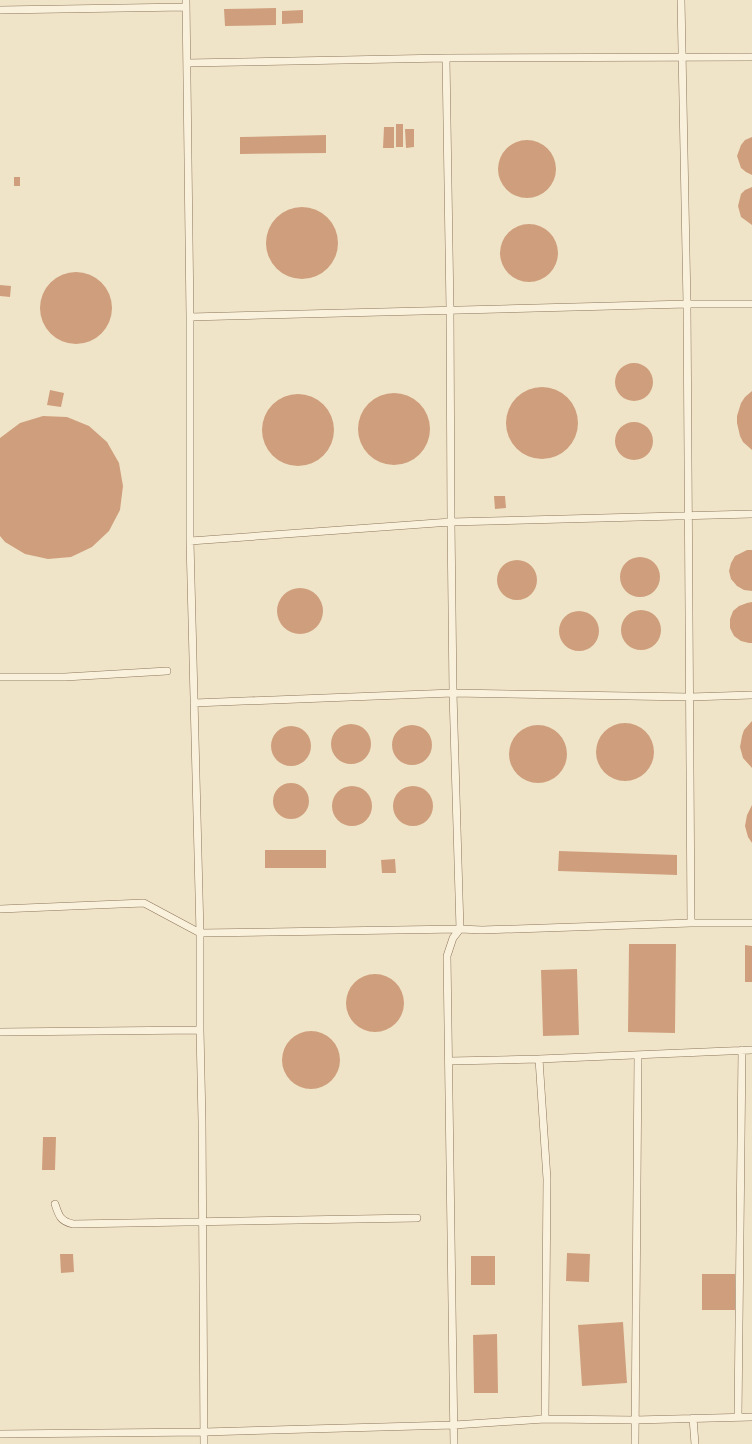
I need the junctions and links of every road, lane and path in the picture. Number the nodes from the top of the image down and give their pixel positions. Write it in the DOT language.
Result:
graph roads {
  1 [pos="681,0"];
  2 [pos="186,3"];
  3 [pos="0,10"];
  4 [pos="752,57"];
  5 [pos="446,58"];
  6 [pos="682,58"];
  7 [pos="188,63"];
  8 [pos="688,304"];
  9 [pos="752,304"];
  10 [pos="450,310"];
  11 [pos="190,317"];
  12 [pos="752,514"];
  13 [pos="690,515"];
  14 [pos="451,522"];
  15 [pos="190,541"];
  16 [pos="167,671"];
  17 [pos="0,677"];
  18 [pos="454,693"];
  19 [pos="752,694"];
  20 [pos="690,697"];
  21 [pos="194,703"];
  22 [pos="0,909"];
  23 [pos="691,923"];
  24 [pos="752,923"];
  25 [pos="460,929"];
  26 [pos="200,933"];
  27 [pos="200,1030"];
  28 [pos="0,1032"];
  29 [pos="742,1050"];
  30 [pos="752,1050"];
  31 [pos="638,1055"];
  32 [pos="539,1059"];
  33 [pos="450,1061"];
  34 [pos="55,1204"];
  35 [pos="417,1218"];
  36 [pos="202,1222"];
  37 [pos="738,1417"];
  38 [pos="752,1417"];
  39 [pos="693,1418"];
  40 [pos="545,1419"];
  41 [pos="635,1420"];
  42 [pos="454,1425"];
  43 [pos="204,1432"];
  44 [pos="0,1434"];
  45 [pos="204,1444"];
  46 [pos="454,1444"];
  47 [pos="635,1444"];
  48 [pos="694,1444"];
  1 -- 6 [label="lane"];
  2 -- 3 [label="lane"];
  2 -- 7 [label="lane"];
  4 -- 6 [label="lane"];
  5 -- 6 [label="lane"];
  5 -- 7 [label="lane"];
  5 -- 10 [label="lane"];
  6 -- 8 [label="lane"];
  7 -- 11 [label="lane"];
  8 -- 9 [label="lane"];
  8 -- 10 [label="lane"];
  8 -- 13 [label="lane"];
  10 -- 11 [label="lane"];
  10 -- 14 [label="lane"];
  11 -- 15 [label="lane"];
  12 -- 13 [label="lane"];
  13 -- 14 [label="lane"];
  13 -- 20 [label="lane"];
  14 -- 15 [label="lane"];
  14 -- 18 [label="lane"];
  15 -- 21 [label="lane"];
  16 -- 17 [label="lane"];
  18 -- 20 [label="lane"];
  18 -- 21 [label="lane"];
  18 -- 25 [label="lane"];
  19 -- 20 [label="lane"];
  20 -- 23 [label="lane"];
  21 -- 26 [label="lane"];
  22 -- 26 [label="lane"];
  23 -- 24 [label="lane"];
  23 -- 25 [label="lane"];
  25 -- 26 [label="lane"];
  25 -- 33 [label="lane"];
  26 -- 27 [label="lane"];
  27 -- 28 [label="lane"];
  27 -- 36 [label="lane"];
  29 -- 30 [label="lane"];
  29 -- 31 [label="lane"];
  29 -- 37 [label="lane"];
  31 -- 32 [label="lane"];
  31 -- 41 [label="lane"];
  32 -- 33 [label="lane"];
  32 -- 40 [label="lane"];
  33 -- 42 [label="lane"];
  34 -- 36 [label="lane"];
  35 -- 36 [label="lane"];
  36 -- 43 [label="lane"];
  37 -- 38 [label="lane"];
  37 -- 39 [label="lane"];
  39 -- 41 [label="lane"];
  39 -- 48 [label="lane"];
  40 -- 41 [label="lane"];
  40 -- 42 [label="lane"];
  41 -- 47 [label="lane"];
  42 -- 43 [label="lane"];
  42 -- 46 [label="lane"];
  43 -- 44 [label="lane"];
  43 -- 45 [label="lane"];
}
